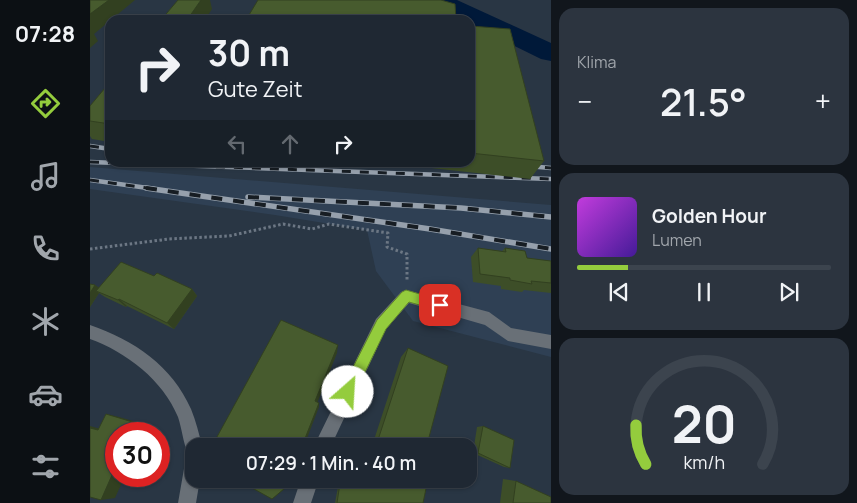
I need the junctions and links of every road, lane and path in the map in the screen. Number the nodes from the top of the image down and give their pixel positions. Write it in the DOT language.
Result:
graph roads {
  1 [pos="90,249"];
  2 [pos="406,296"];
  3 [pos="90,332"];
  4 [pos="551,342"];
  5 [pos="191,438"];
  6 [pos="326,438"];
  7 [pos="190,488"];
  8 [pos="307,488"];
  9 [pos="187,503"];
  10 [pos="302,503"];
  1 -- 2 [label="path"];
  2 -- 4 [label="street"];
  2 -- 6 [label="street"];
  3 -- 5 [label="street"];
  7 -- 9 [label="street"];
  8 -- 10 [label="street"];
}
